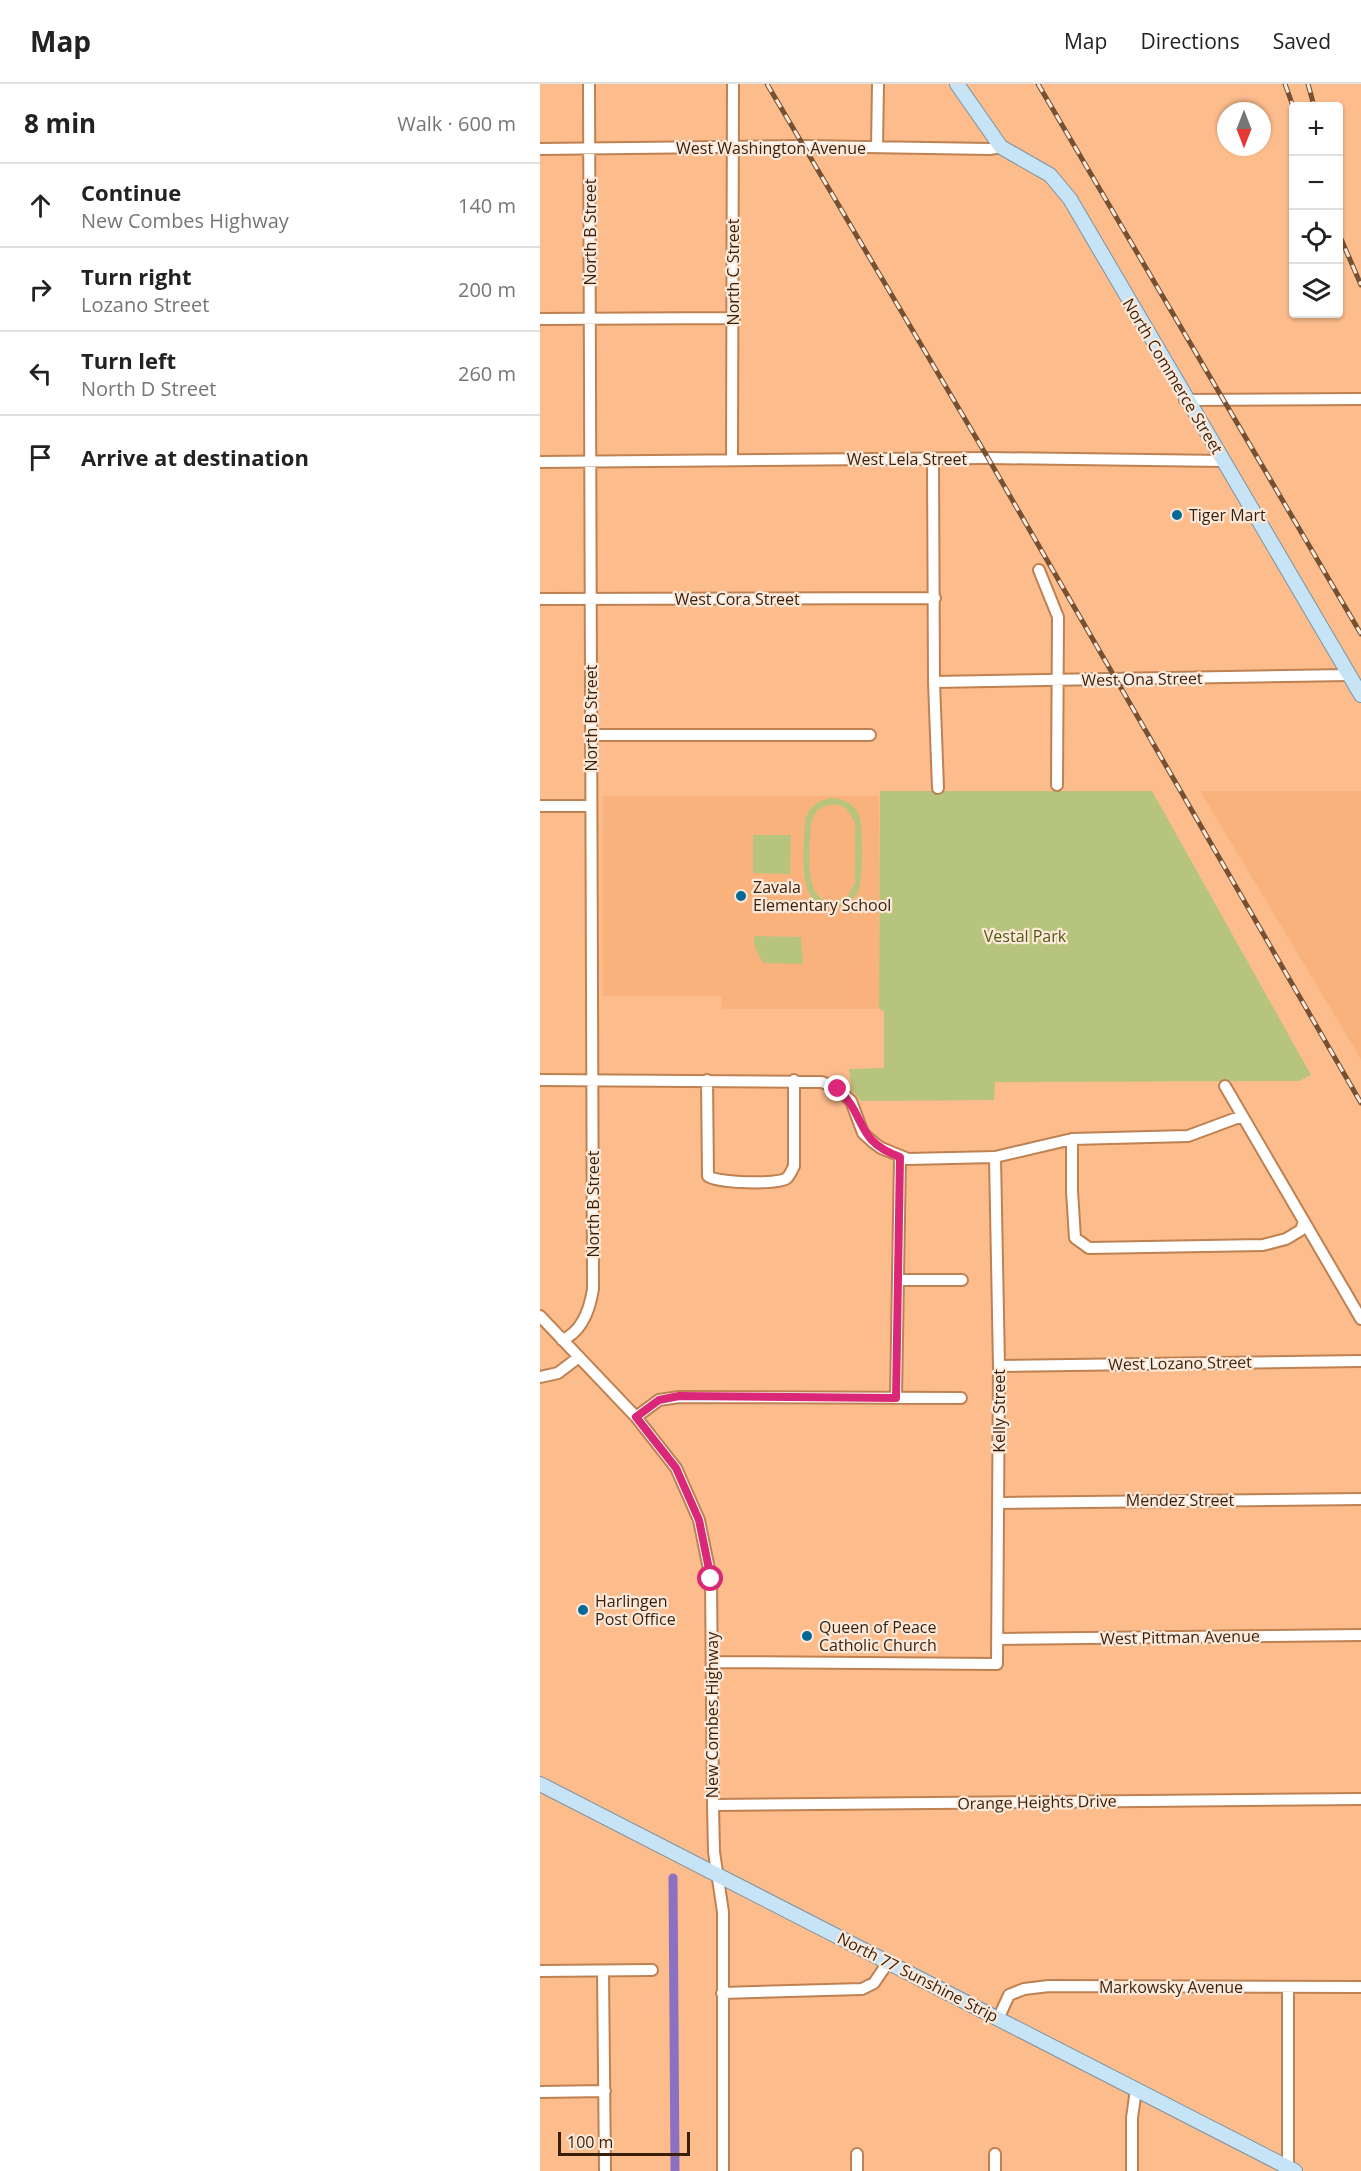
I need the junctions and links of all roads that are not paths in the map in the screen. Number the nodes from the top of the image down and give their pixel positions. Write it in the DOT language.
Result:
graph roads {
  1 [pos="589,84"];
  2 [pos="733,84"];
  3 [pos="878,84"];
  4 [pos="957,84"];
  5 [pos="877,147"];
  6 [pos="1001,147"];
  7 [pos="734,148"];
  8 [pos="540,149"];
  9 [pos="589,149"];
  10 [pos="734,318"];
  11 [pos="540,319"];
  12 [pos="590,319"];
  13 [pos="1361,399"];
  14 [pos="1185,400"];
  15 [pos="933,459"];
  16 [pos="732,460"];
  17 [pos="590,461"];
  18 [pos="1224,461"];
  19 [pos="540,462"];
  20 [pos="1039,570"];
  21 [pos="934,598"];
  22 [pos="540,599"];
  23 [pos="591,599"];
  24 [pos="1349,675"];
  25 [pos="1056,681"];
  26 [pos="934,682"];
  27 [pos="1361,695"];
  28 [pos="591,735"];
  29 [pos="870,735"];
  30 [pos="1057,785"];
  31 [pos="938,788"];
  32 [pos="540,806"];
  33 [pos="591,806"];
  34 [pos="540,1080"];
  35 [pos="592,1080"];
  36 [pos="707,1080"];
  37 [pos="794,1080"];
  38 [pos="1225,1086"];
  39 [pos="1242,1116"];
  40 [pos="1072,1139"];
  41 [pos="900,1157"];
  42 [pos="995,1157"];
  43 [pos="1304,1221"];
  44 [pos="900,1280"];
  45 [pos="962,1280"];
  46 [pos="540,1316"];
  47 [pos="1361,1319"];
  48 [pos="562,1340"];
  49 [pos="579,1357"];
  50 [pos="1361,1361"];
  51 [pos="999,1366"];
  52 [pos="540,1377"];
  53 [pos="896,1398"];
  54 [pos="961,1398"];
  55 [pos="636,1417"];
  56 [pos="1361,1499"];
  57 [pos="999,1503"];
  58 [pos="1361,1635"];
  59 [pos="999,1639"];
  60 [pos="712,1662"];
  61 [pos="540,1784"];
  62 [pos="1361,1799"];
  63 [pos="713,1805"];
  64 [pos="718,1876"];
  65 [pos="890,1961"];
  66 [pos="540,1971"];
  67 [pos="603,1971"];
  68 [pos="652,1971"];
  69 [pos="1361,1987"];
  70 [pos="1288,1988"];
  71 [pos="722,1993"];
  72 [pos="998,2019"];
  73 [pos="1136,2089"];
  74 [pos="604,2091"];
  75 [pos="540,2092"];
  76 [pos="857,2154"];
  77 [pos="995,2154"];
  78 [pos="1290,2170"];
  79 [pos="605,2171"];
  80 [pos="723,2171"];
  81 [pos="857,2171"];
  82 [pos="995,2171"];
  83 [pos="1132,2171"];
  1 -- 9 [label="street, North B Street"];
  2 -- 7 [label="street, North C Street"];
  3 -- 5 [label="street"];
  4 -- 6 [label="main road, North Commerce Street"];
  5 -- 6 [label="street, West Washington Avenue"];
  5 -- 7 [label="street, West Washington Avenue"];
  6 -- 14 [label="main road, North Commerce Street"];
  7 -- 9 [label="street, West Washington Avenue"];
  7 -- 10 [label="street, North C Street"];
  8 -- 9 [label="street, West Washington Avenue"];
  9 -- 12 [label="street, North B Street"];
  10 -- 12 [label="street"];
  10 -- 16 [label="street, North C Street"];
  11 -- 12 [label="street"];
  12 -- 17 [label="street, North B Street"];
  13 -- 14 [label="street"];
  14 -- 18 [label="main road, North Commerce Street"];
  15 -- 16 [label="street, West Lela Street"];
  15 -- 18 [label="street, West Lela Street"];
  15 -- 21 [label="street"];
  16 -- 17 [label="street, West Lela Street"];
  17 -- 19 [label="street, West Lela Street"];
  17 -- 23 [label="street, North B Street"];
  18 -- 24 [label="main road, North Commerce Street"];
  20 -- 25 [label="street"];
  21 -- 23 [label="street, West Cora Street"];
  21 -- 26 [label="street"];
  22 -- 23 [label="street, West Cora Street"];
  23 -- 28 [label="street, North B Street"];
  24 -- 25 [label="street, West Ona Street"];
  24 -- 27 [label="main road, North Commerce Street"];
  25 -- 26 [label="street, West Ona Street"];
  25 -- 30 [label="street"];
  26 -- 31 [label="street"];
  28 -- 29 [label="street"];
  28 -- 33 [label="street, North B Street"];
  32 -- 33 [label="street"];
  33 -- 35 [label="street, North B Street"];
  34 -- 35 [label="street"];
  35 -- 36 [label="street"];
  35 -- 48 [label="street, North B Street"];
  36 -- 37 [label="street"];
  36 -- 37 [label="street"];
  37 -- 41 [label="street"];
  38 -- 39 [label="street"];
  39 -- 40 [label="street"];
  39 -- 43 [label="street"];
  40 -- 42 [label="street"];
  40 -- 43 [label="street"];
  41 -- 42 [label="street"];
  41 -- 44 [label="street"];
  42 -- 51 [label="street, Kelly Street"];
  43 -- 47 [label="street"];
  44 -- 45 [label="street"];
  44 -- 53 [label="street"];
  46 -- 48 [label="street, New Combes Highway"];
  48 -- 49 [label="street, New Combes Highway"];
  49 -- 52 [label="street"];
  49 -- 55 [label="street, New Combes Highway"];
  50 -- 51 [label="street, West Lozano Street"];
  51 -- 57 [label="street, Kelly Street"];
  53 -- 54 [label="street"];
  53 -- 55 [label="street"];
  55 -- 60 [label="street, New Combes Highway"];
  56 -- 57 [label="street, Mendez Street"];
  57 -- 59 [label="street, Kelly Street"];
  58 -- 59 [label="street, West Pittman Avenue"];
  59 -- 60 [label="street, Kelly Street"];
  60 -- 63 [label="street, New Combes Highway"];
  61 -- 64 [label="main road, North 77 Sunshine Strip"];
  62 -- 63 [label="street, Orange Heights Drive"];
  63 -- 64 [label="street, New Combes Highway"];
  64 -- 65 [label="main road, North 77 Sunshine Strip"];
  64 -- 71 [label="street, New Combes Highway"];
  65 -- 71 [label="street"];
  65 -- 72 [label="main road, North 77 Sunshine Strip"];
  66 -- 67 [label="street"];
  67 -- 68 [label="street"];
  67 -- 74 [label="street"];
  69 -- 70 [label="street, Markowsky Avenue"];
  70 -- 72 [label="street, Markowsky Avenue"];
  70 -- 78 [label="street"];
  71 -- 80 [label="street, New Combes Highway"];
  72 -- 73 [label="main road, North 77 Sunshine Strip"];
  73 -- 78 [label="main road, North 77 Sunshine Strip"];
  73 -- 83 [label="street"];
  74 -- 75 [label="street"];
  74 -- 79 [label="street"];
  76 -- 81 [label="street"];
  77 -- 82 [label="street"];
}
